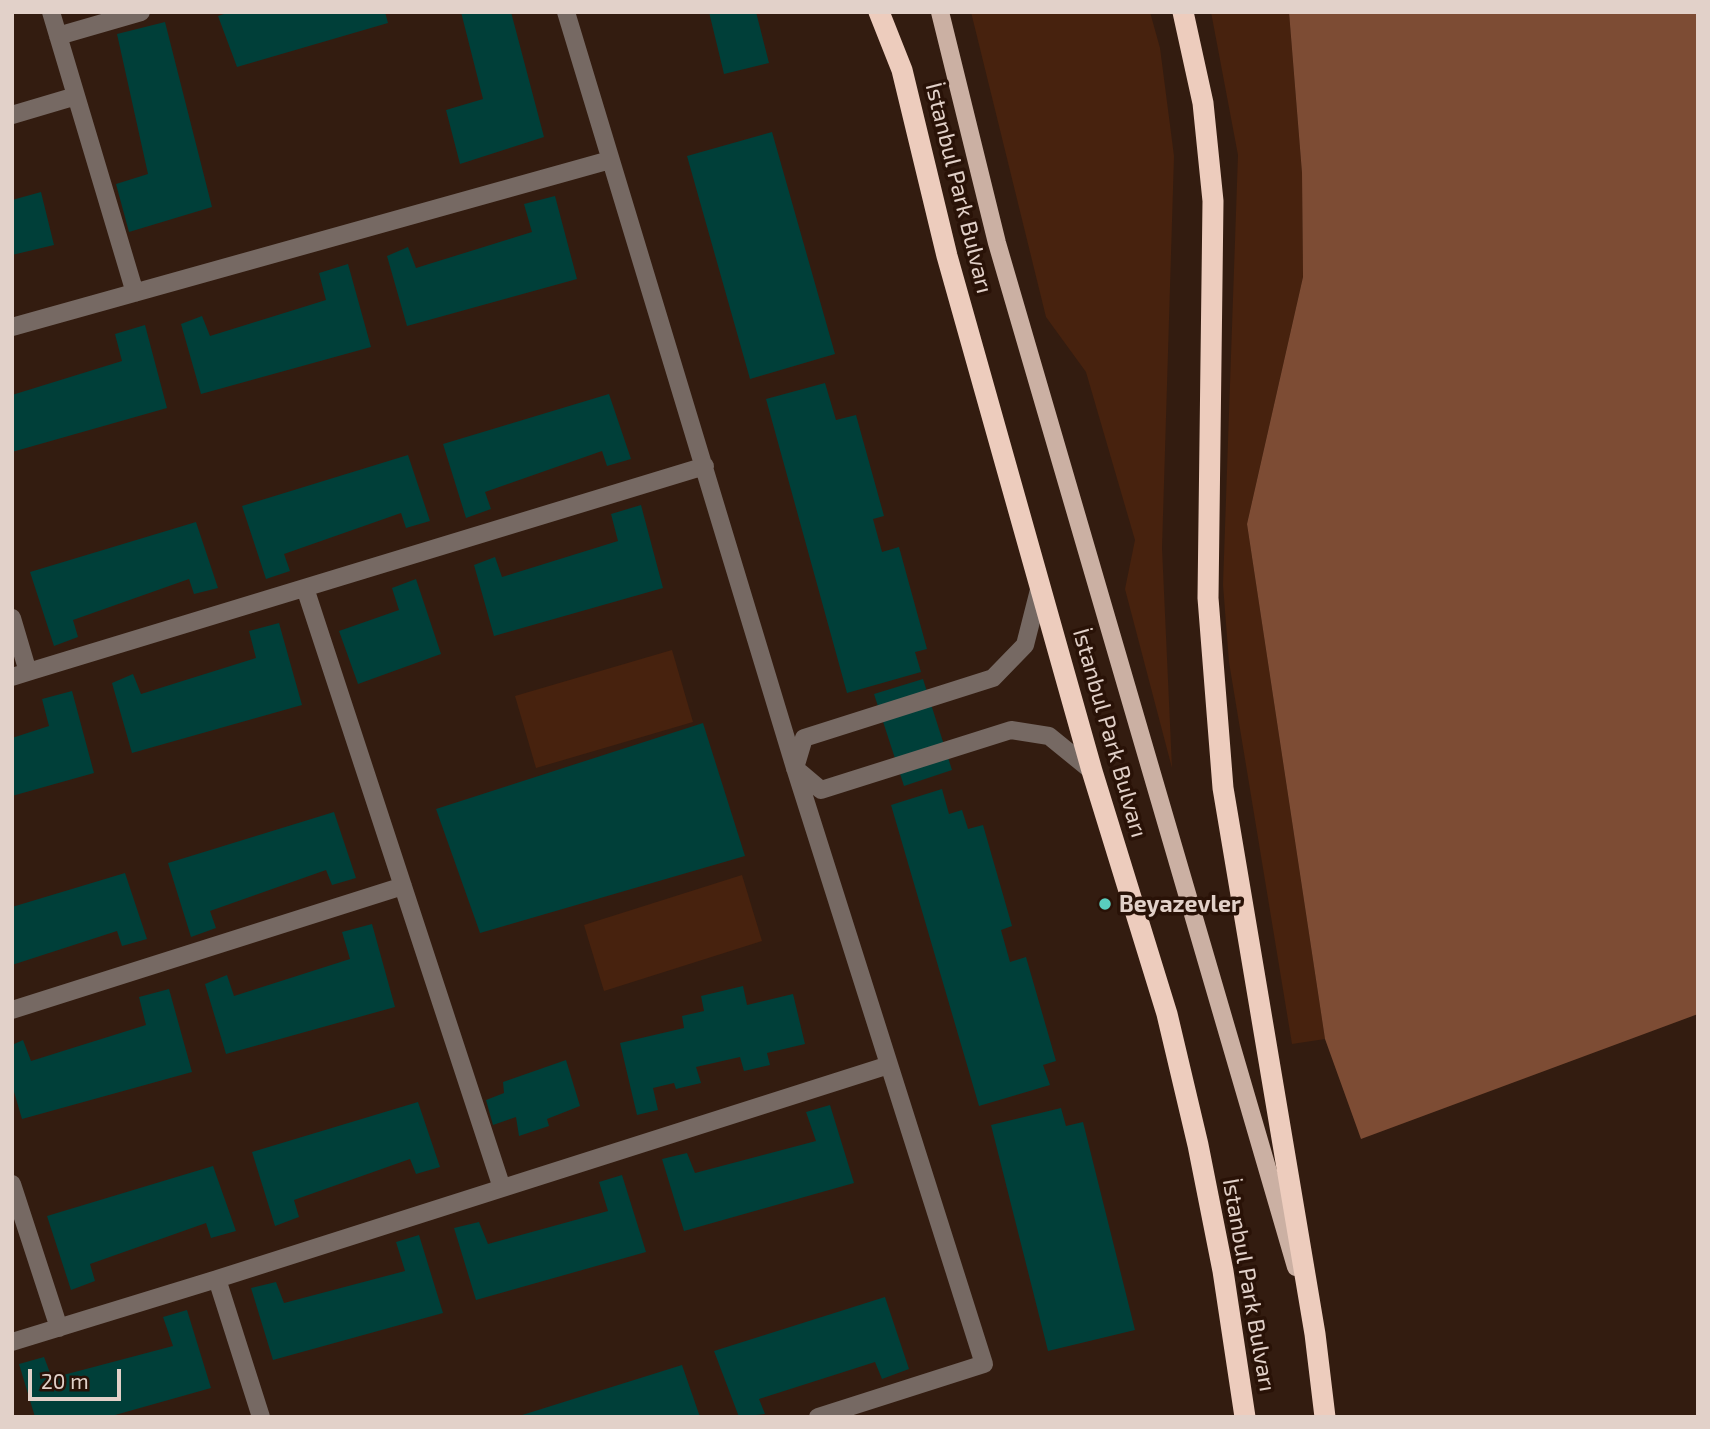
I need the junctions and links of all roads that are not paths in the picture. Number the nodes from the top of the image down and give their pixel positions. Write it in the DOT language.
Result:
graph roads {
  1 [pos="51,12"];
  2 [pos="141,12"];
  3 [pos="566,12"];
  4 [pos="879,12"];
  5 [pos="891,12"];
  6 [pos="940,12"];
  7 [pos="1183,12"];
  8 [pos="58,36"];
  9 [pos="902,69"];
  10 [pos="76,96"];
  11 [pos="12,115"];
  12 [pos="610,160"];
  13 [pos="135,293"];
  14 [pos="12,327"];
  15 [pos="705,466"];
  16 [pos="1040,586"];
  17 [pos="305,588"];
  18 [pos="12,618"];
  19 [pos="20,675"];
  20 [pos="794,768"];
  21 [pos="1092,771"];
  22 [pos="402,886"];
  23 [pos="12,1010"];
  24 [pos="889,1065"];
  25 [pos="12,1184"];
  26 [pos="502,1188"];
  27 [pos="217,1279"];
  28 [pos="59,1328"];
  29 [pos="1315,1334"];
  30 [pos="12,1342"];
  31 [pos="261,1417"];
  32 [pos="818,1417"];
  33 [pos="1245,1417"];
  34 [pos="1325,1417"];
  1 -- 8 [label="lane"];
  2 -- 8 [label="lane"];
  3 -- 12 [label="lane"];
  4 -- 9 [label="highway, İstanbul Park Bulvarı"];
  5 -- 9 [label="main road"];
  6 -- 29 [label="main road, İstanbul Park Bulvarı"];
  7 -- 29 [label="highway, İstanbul Park Bulvarı"];
  8 -- 10 [label="lane"];
  9 -- 16 [label="highway, İstanbul Park Bulvarı"];
  10 -- 11 [label="lane"];
  10 -- 13 [label="lane"];
  12 -- 13 [label="lane"];
  12 -- 15 [label="lane"];
  13 -- 14 [label="lane"];
  15 -- 17 [label="lane"];
  15 -- 20 [label="lane"];
  16 -- 20 [label="lane"];
  16 -- 21 [label="highway, İstanbul Park Bulvarı"];
  17 -- 19 [label="lane"];
  17 -- 22 [label="lane"];
  18 -- 19 [label="lane"];
  20 -- 21 [label="lane"];
  20 -- 24 [label="lane"];
  21 -- 33 [label="highway, İstanbul Park Bulvarı"];
  22 -- 23 [label="lane"];
  22 -- 26 [label="lane"];
  24 -- 26 [label="lane"];
  24 -- 32 [label="lane"];
  25 -- 28 [label="lane"];
  26 -- 27 [label="lane"];
  27 -- 28 [label="lane"];
  27 -- 31 [label="lane"];
  28 -- 30 [label="lane"];
  29 -- 34 [label="highway, İstanbul Park Bulvarı"];
}
